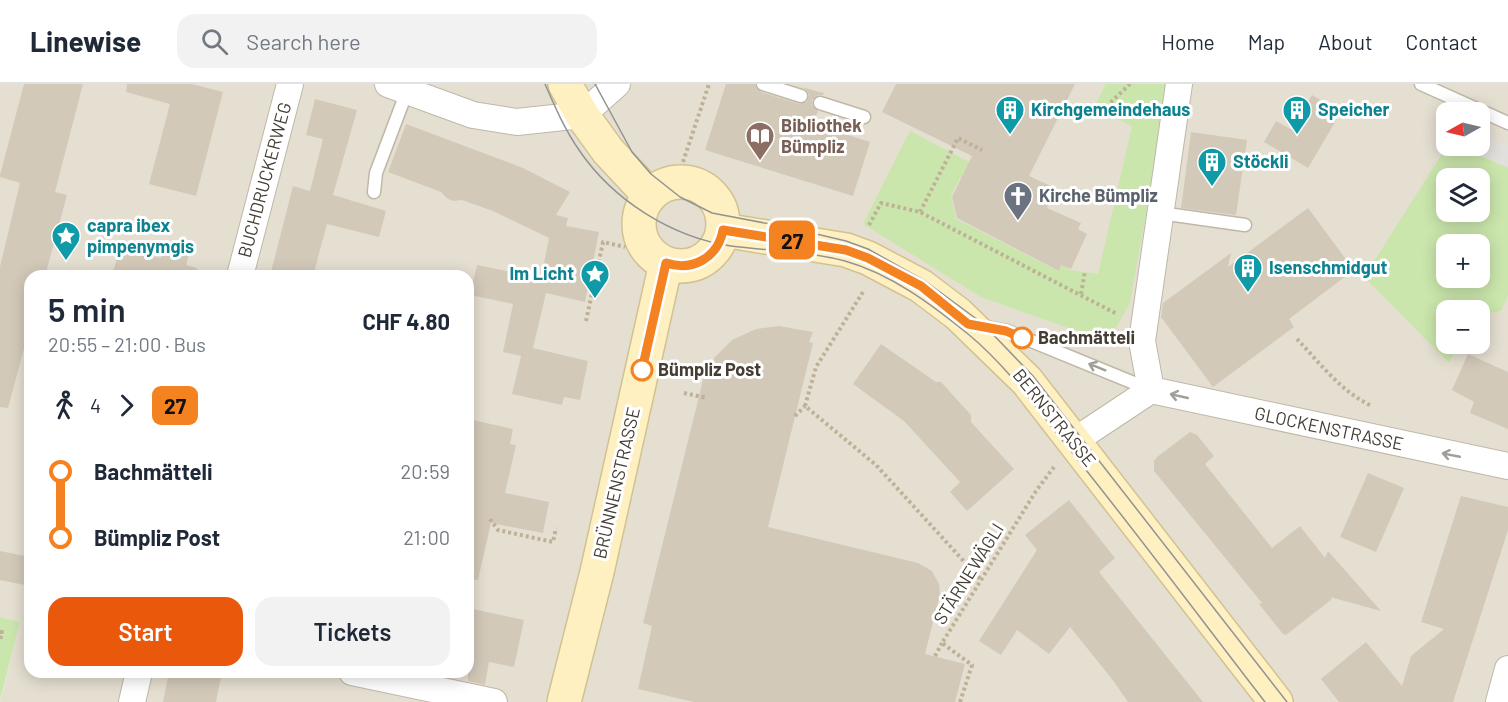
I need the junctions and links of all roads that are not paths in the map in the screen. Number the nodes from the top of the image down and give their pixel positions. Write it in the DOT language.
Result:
graph roads {
  1 [pos="290,84"];
  2 [pos="565,84"];
  3 [pos="617,84"];
  4 [pos="763,84"];
  5 [pos="1179,84"];
  6 [pos="1421,84"];
  7 [pos="398,88"];
  8 [pos="801,96"];
  9 [pos="820,103"];
  10 [pos="582,115"];
  11 [pos="864,117"];
  12 [pos="1508,123"];
  13 [pos="374,192"];
  14 [pos="650,196"];
  15 [pos="1160,213"];
  16 [pos="1245,225"];
  17 [pos="723,230"];
  18 [pos="666,263"];
  19 [pos="242,270"];
  20 [pos="968,324"];
  21 [pos="1151,390"];
  22 [pos="1065,453"];
  23 [pos="1508,466"];
  24 [pos="1508,669"];
  25 [pos="138,678"];
  26 [pos="380,678"];
  27 [pos="132,702"];
  28 [pos="494,702"];
  29 [pos="564,702"];
  30 [pos="1276,702"];
  31 [pos="1499,702"];
  1 -- 19 [label="street, BUCHDRUCKERWEG"];
  2 -- 10 [label="street"];
  3 -- 10 [label="street"];
  4 -- 8 [label="lane"];
  5 -- 15 [label="street"];
  6 -- 12 [label="lane"];
  7 -- 10 [label="street"];
  7 -- 13 [label="lane"];
  9 -- 11 [label="lane"];
  10 -- 14 [label="street"];
  14 -- 17 [label="street"];
  14 -- 18 [label="street"];
  15 -- 16 [label="lane"];
  15 -- 21 [label="street"];
  17 -- 18 [label="street"];
  17 -- 20 [label="street, BERNSTRASSE"];
  18 -- 29 [label="street, BRÜNNENSTRASSE"];
  21 -- 20 [label="lane, GLOCKENSTRASSE, one-way"];
  20 -- 22 [label="street, BERNSTRASSE"];
  21 -- 22 [label="street"];
  23 -- 21 [label="street, GLOCKENSTRASSE, one-way"];
  22 -- 30 [label="street, BERNSTRASSE"];
  24 -- 31 [label="street"];
  25 -- 27 [label="street"];
  26 -- 28 [label="street"];
}
